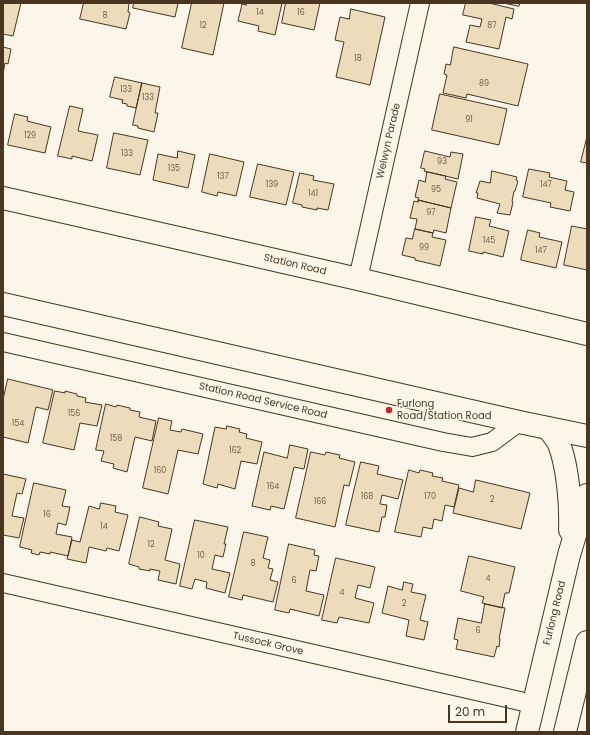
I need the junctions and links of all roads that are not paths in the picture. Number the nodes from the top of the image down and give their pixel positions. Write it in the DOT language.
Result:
graph roads {
  1 [pos="420,3"];
  2 [pos="3,198"];
  3 [pos="358,279"];
  4 [pos="3,304"];
  5 [pos="587,334"];
  6 [pos="3,342"];
  7 [pos="519,422"];
  8 [pos="549,429"];
  9 [pos="587,436"];
  10 [pos="587,495"];
  11 [pos="569,555"];
  12 [pos="3,583"];
  13 [pos="587,642"];
  14 [pos="533,704"];
  15 [pos="527,732"];
  16 [pos="565,732"];
  1 -- 3 [label="street, Welwyn Parade"];
  2 -- 3 [label="main road, Station Road"];
  3 -- 5 [label="main road, Station Road"];
  4 -- 7 [label="main road"];
  6 -- 7 [label="street, Station Road Service Road"];
  7 -- 8 [label="main road"];
  8 -- 9 [label="main road"];
  8 -- 11 [label="main road"];
  10 -- 11 [label="main road, Furlong Road"];
  11 -- 14 [label="main road, Furlong Road"];
  12 -- 14 [label="street, Tussock Grove"];
  13 -- 16 [label="main road"];
  14 -- 15 [label="main road, Furlong Road"];
}
